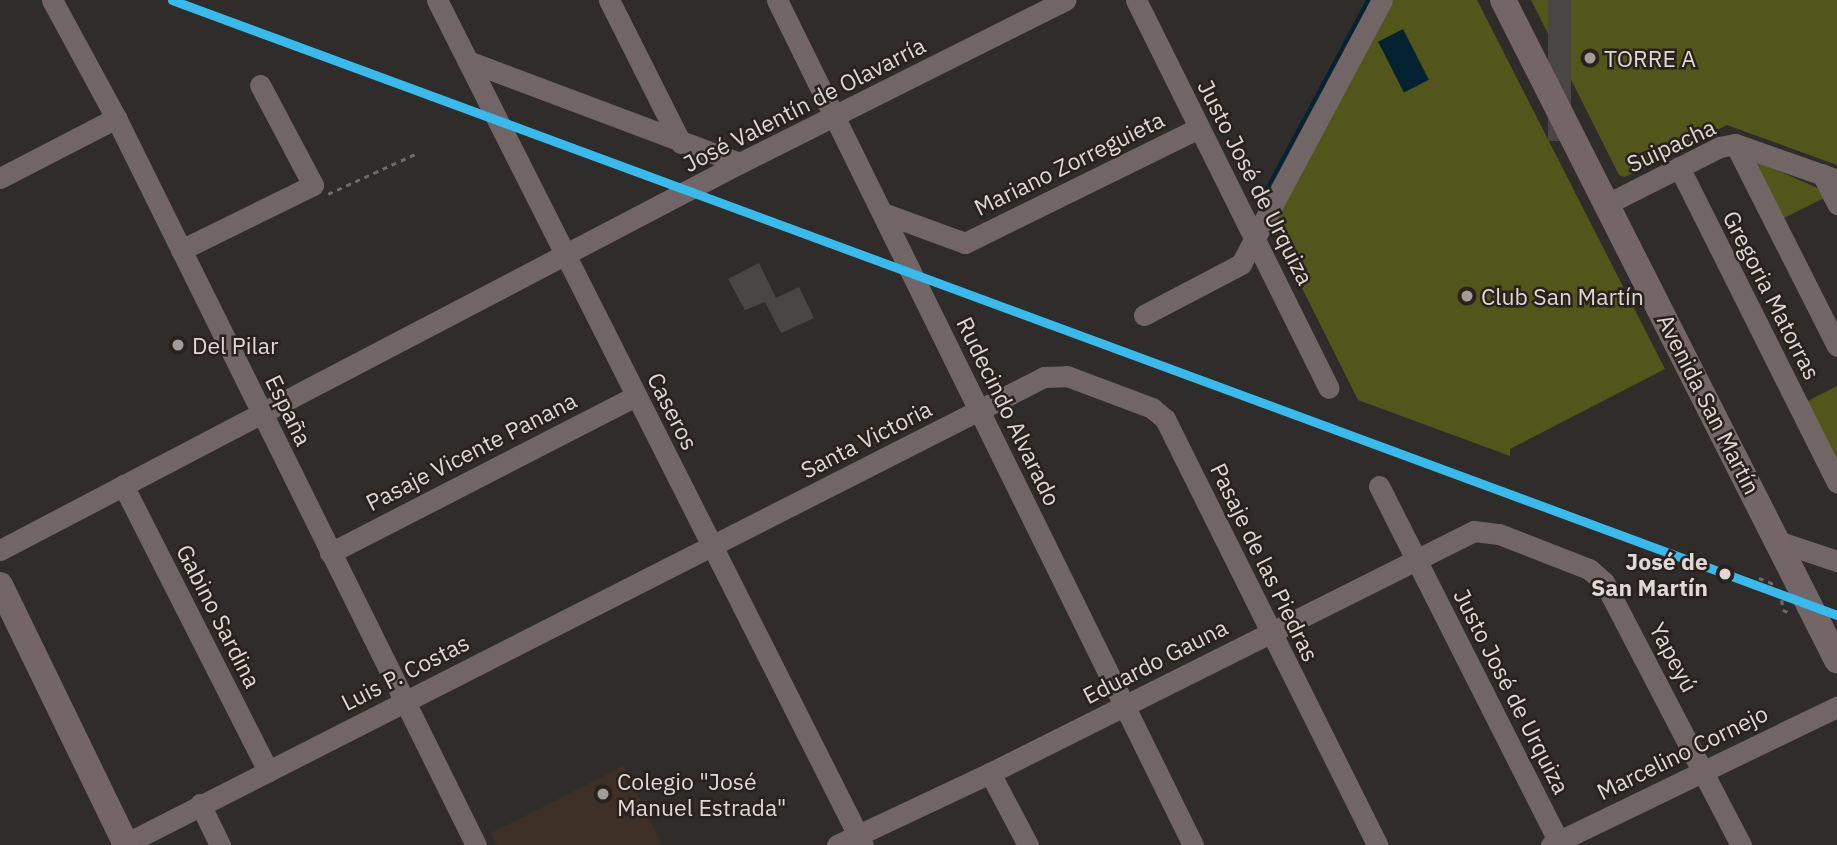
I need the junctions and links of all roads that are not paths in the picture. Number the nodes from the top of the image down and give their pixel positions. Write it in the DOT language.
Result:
graph roads {
  1 [pos="52,0"];
  2 [pos="438,0"];
  3 [pos="610,0"];
  4 [pos="777,0"];
  5 [pos="1066,0"];
  6 [pos="1136,0"];
  7 [pos="1382,0"];
  8 [pos="1503,0"];
  9 [pos="468,61"];
  10 [pos="260,85"];
  11 [pos="835,116"];
  12 [pos="116,118"];
  13 [pos="1199,128"];
  14 [pos="681,143"];
  15 [pos="1735,144"];
  16 [pos="740,163"];
  17 [pos="1679,167"];
  18 [pos="1829,177"];
  19 [pos="0,178"];
  20 [pos="1607,204"];
  21 [pos="1837,204"];
  22 [pos="883,213"];
  23 [pos="1254,238"];
  24 [pos="181,250"];
  25 [pos="566,256"];
  26 [pos="1144,315"];
  27 [pos="1837,346"];
  28 [pos="1044,377"];
  29 [pos="1329,388"];
  30 [pos="635,396"];
  31 [pos="979,411"];
  32 [pos="263,415"];
  33 [pos="1837,483"];
  34 [pos="123,485"];
  35 [pos="1379,486"];
  36 [pos="1474,531"];
  37 [pos="1780,542"];
  38 [pos="712,548"];
  39 [pos="0,550"];
  40 [pos="330,552"];
  41 [pos="1416,559"];
  42 [pos="1837,561"];
  43 [pos="0,585"];
  44 [pos="1270,633"];
  45 [pos="1837,660"];
  46 [pos="405,700"];
  47 [pos="1124,706"];
  48 [pos="1837,707"];
  49 [pos="1704,770"];
  50 [pos="268,771"];
  51 [pos="990,773"];
  52 [pos="200,804"];
  53 [pos="860,840"];
  54 [pos="1556,844"];
  55 [pos="125,845"];
  56 [pos="220,845"];
  57 [pos="476,845"];
  58 [pos="836,845"];
  59 [pos="1028,845"];
  60 [pos="1193,845"];
  61 [pos="1377,845"];
  62 [pos="1741,845"];
  1 -- 12 [label="street, España"];
  2 -- 9 [label="street, Caseros"];
  3 -- 14 [label="street"];
  4 -- 11 [label="street, Rudecindo Alvarado"];
  5 -- 11 [label="street, José Valentín de Olavarría"];
  6 -- 13 [label="street, Justo José de Urquiza"];
  7 -- 23 [label="street"];
  8 -- 20 [label="main road, Avenida San Martín"];
  9 -- 14 [label="street"];
  9 -- 25 [label="street, Caseros"];
  10 -- 24 [label="street"];
  11 -- 16 [label="street, José Valentín de Olavarría"];
  11 -- 22 [label="street, Rudecindo Alvarado"];
  12 -- 19 [label="street"];
  12 -- 24 [label="street, España"];
  13 -- 22 [label="street, Mariano Zorreguieta"];
  13 -- 23 [label="street, Justo José de Urquiza"];
  14 -- 16 [label="street"];
  15 -- 17 [label="street, Suipacha"];
  15 -- 18 [label="street, Suipacha"];
  15 -- 27 [label="street"];
  16 -- 25 [label="street, José Valentín de Olavarría"];
  17 -- 20 [label="street, Suipacha"];
  17 -- 33 [label="street, Gregoria Matorras"];
  18 -- 21 [label="street"];
  20 -- 37 [label="main road, Avenida San Martín"];
  22 -- 31 [label="street, Rudecindo Alvarado"];
  23 -- 26 [label="street"];
  23 -- 29 [label="street, Justo José de Urquiza"];
  24 -- 32 [label="street, España"];
  25 -- 30 [label="street, Caseros"];
  25 -- 32 [label="street, José Valentín de Olavarría"];
  28 -- 31 [label="street, Santa Victoria"];
  28 -- 44 [label="street, Pasaje de las Piedras"];
  30 -- 38 [label="street, Caseros"];
  30 -- 40 [label="street, Pasaje Vicente Panana"];
  31 -- 38 [label="street, Santa Victoria"];
  31 -- 47 [label="street, Rudecindo Alvarado"];
  32 -- 34 [label="street, José Valentín de Olavarría"];
  32 -- 40 [label="street, España"];
  34 -- 39 [label="street, José Valentín de Olavarría"];
  34 -- 50 [label="street, Gabino Sardina"];
  35 -- 41 [label="street, Justo José de Urquiza"];
  36 -- 41 [label="street, Eduardo Gauna"];
  36 -- 49 [label="street, Yapeyú"];
  37 -- 42 [label="street"];
  37 -- 45 [label="main road, Avenida San Martín"];
  38 -- 46 [label="street, Luis P. Costas"];
  38 -- 53 [label="street, Caseros"];
  40 -- 46 [label="street, España"];
  41 -- 44 [label="street, Eduardo Gauna"];
  41 -- 54 [label="street, Justo José de Urquiza"];
  43 -- 55 [label="main road"];
  44 -- 47 [label="street, Eduardo Gauna"];
  44 -- 61 [label="street, Pasaje de las Piedras"];
  46 -- 50 [label="street, Luis P. Costas"];
  46 -- 57 [label="street, España"];
  47 -- 51 [label="street, Eduardo Gauna"];
  47 -- 60 [label="street, Rudecindo Alvarado"];
  48 -- 49 [label="street, Marcelino Cornejo"];
  49 -- 54 [label="street, Marcelino Cornejo"];
  49 -- 62 [label="street, Yapeyú"];
  50 -- 52 [label="street, Luis P. Costas"];
  51 -- 53 [label="street, Eduardo Gauna"];
  51 -- 59 [label="street"];
  52 -- 55 [label="street, Luis P. Costas"];
  52 -- 56 [label="street"];
  53 -- 58 [label="street, Eduardo Gauna"];
}
